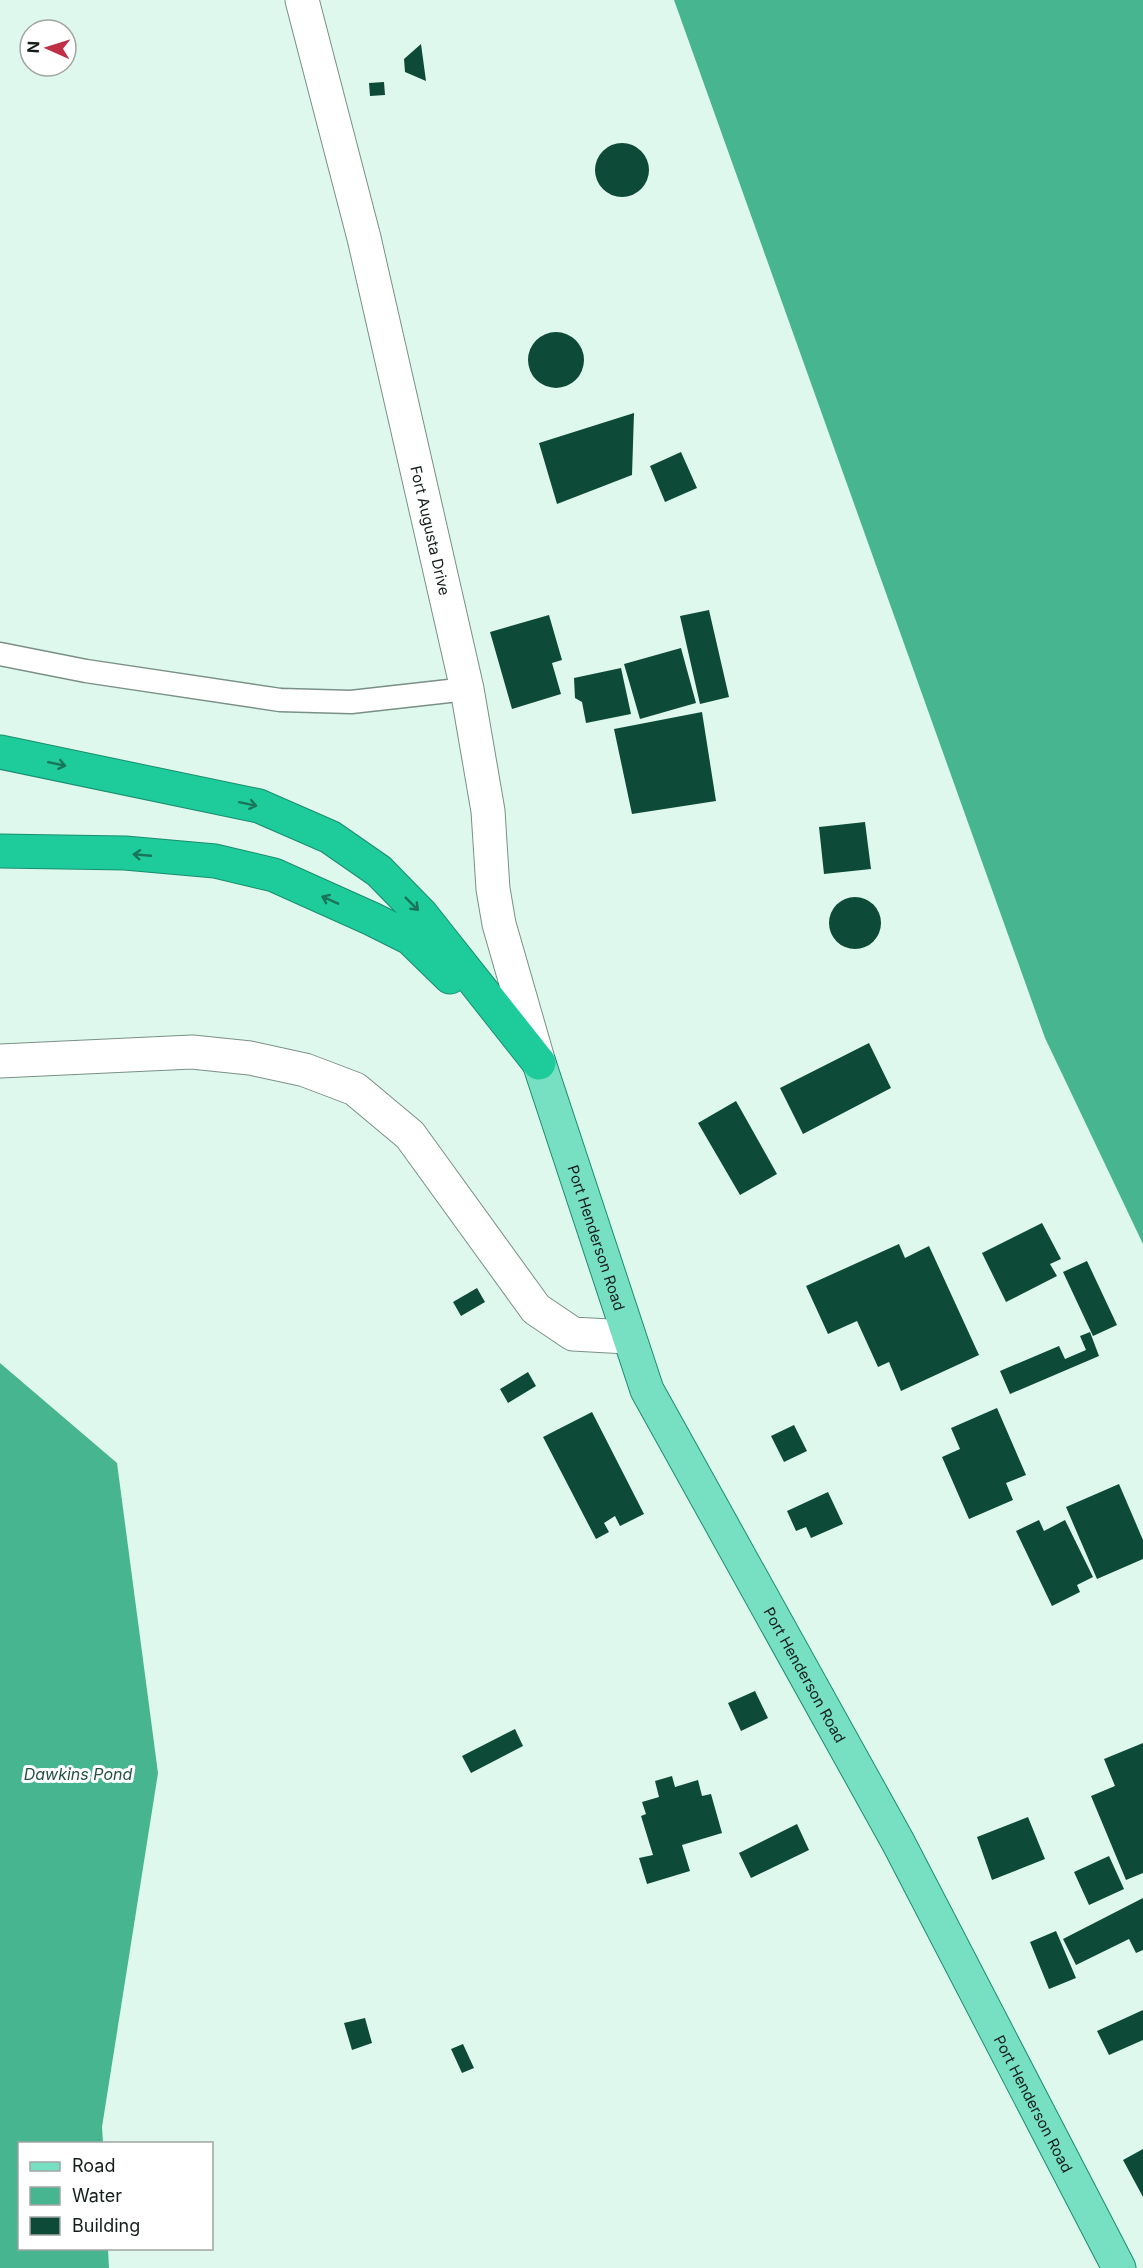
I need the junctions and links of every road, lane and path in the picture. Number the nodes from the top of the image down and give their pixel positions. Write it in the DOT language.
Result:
graph roads {
  1 [pos="302,0"];
  2 [pos="0,654"];
  3 [pos="467,689"];
  4 [pos="0,752"];
  5 [pos="0,851"];
  6 [pos="0,1061"];
  7 [pos="539,1064"];
  8 [pos="627,1337"];
  9 [pos="1119,2268"];
  1 -- 3 [label="street, Fort Augusta Drive"];
  2 -- 3 [label="lane"];
  3 -- 7 [label="street, Fort Augusta Drive"];
  4 -- 7 [label="highway, one-way"];
  7 -- 5 [label="highway, one-way"];
  6 -- 8 [label="street"];
  7 -- 8 [label="main road, Port Henderson Road"];
  8 -- 9 [label="main road, Port Henderson Road"];
}
